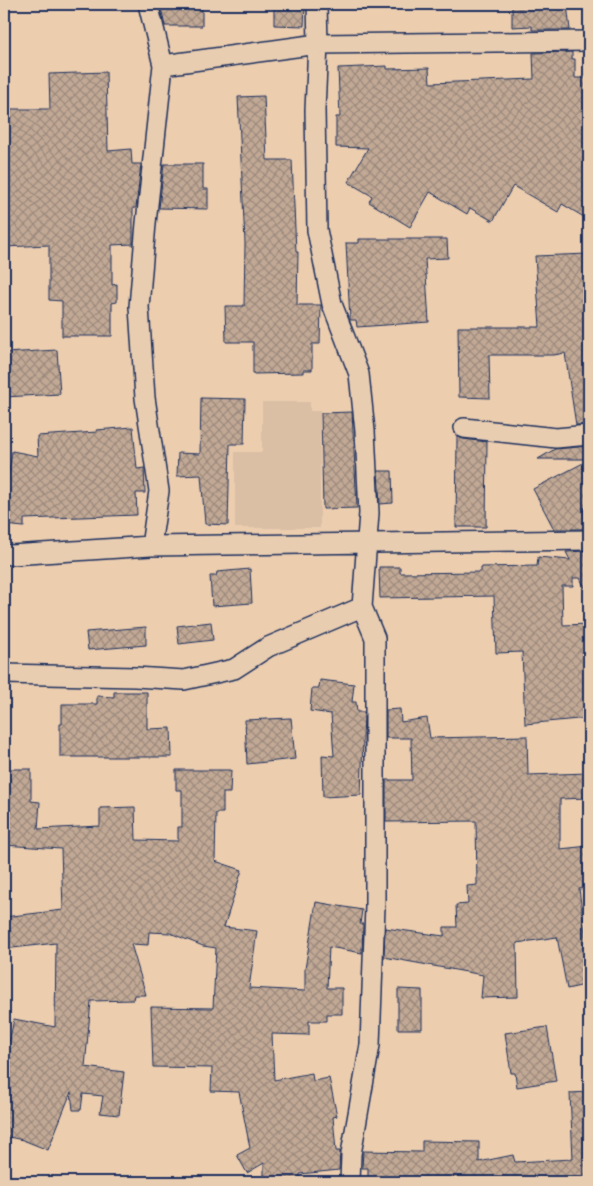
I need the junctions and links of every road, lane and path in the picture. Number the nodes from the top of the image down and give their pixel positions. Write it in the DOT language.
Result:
graph roads {
  1 [pos="148,4"];
  2 [pos="317,4"];
  3 [pos="589,41"];
  4 [pos="318,44"];
  5 [pos="163,66"];
  6 [pos="464,428"];
  7 [pos="589,435"];
  8 [pos="589,540"];
  9 [pos="367,542"];
  10 [pos="151,546"];
  11 [pos="4,554"];
  12 [pos="362,607"];
  13 [pos="4,674"];
  14 [pos="350,1182"];
  1 -- 5 [label="street"];
  2 -- 4 [label="street"];
  3 -- 4 [label="street"];
  4 -- 5 [label="street"];
  4 -- 9 [label="street"];
  5 -- 10 [label="street"];
  6 -- 7 [label="street"];
  8 -- 9 [label="street"];
  9 -- 10 [label="street"];
  9 -- 12 [label="street"];
  10 -- 11 [label="street"];
  12 -- 13 [label="street"];
  12 -- 14 [label="street"];
}
